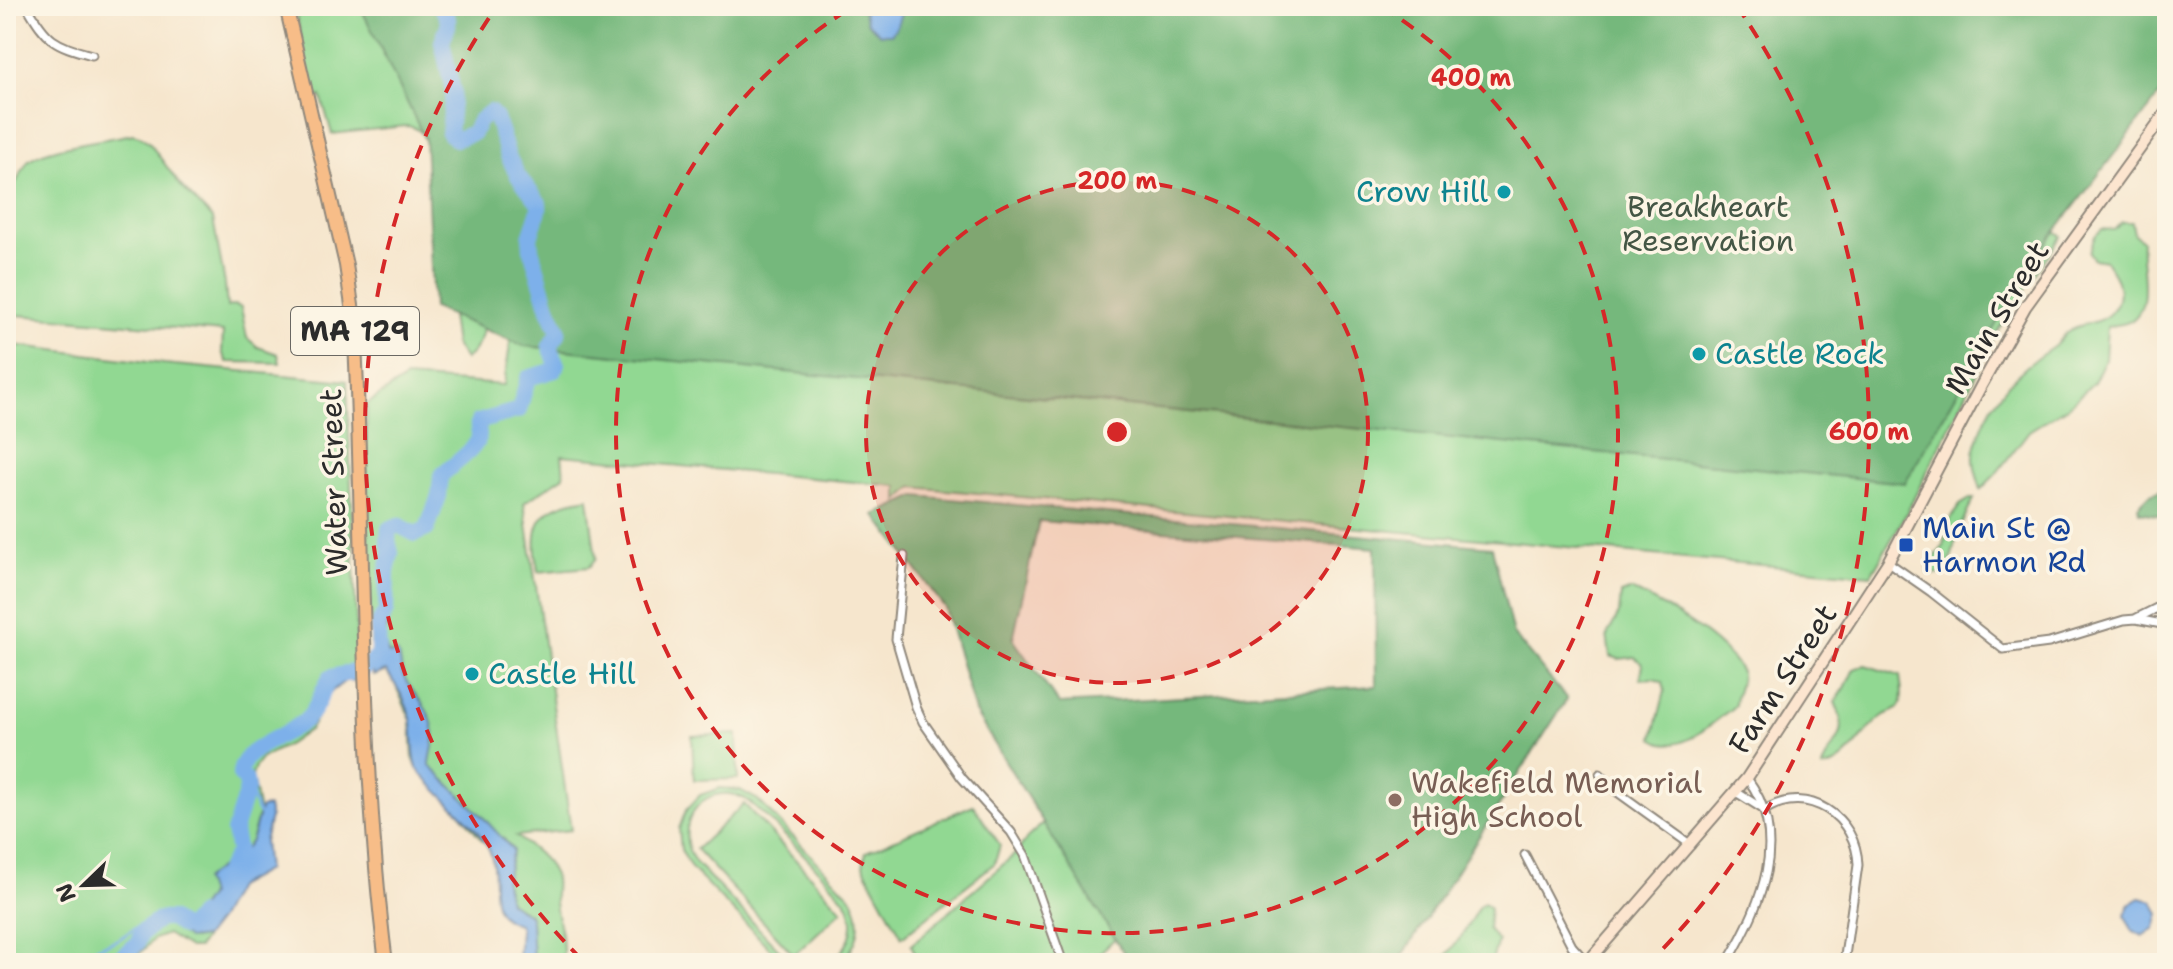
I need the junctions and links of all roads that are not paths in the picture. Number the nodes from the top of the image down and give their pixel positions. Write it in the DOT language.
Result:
graph roads {
  1 [pos="27,6"];
  2 [pos="286,6"];
  3 [pos="92,55"];
  4 [pos="2167,111"];
  5 [pos="904,556"];
  6 [pos="1888,562"];
  7 [pos="2167,603"];
  8 [pos="2136,619"];
  9 [pos="2167,625"];
  10 [pos="1600,774"];
  11 [pos="1747,778"];
  12 [pos="1736,792"];
  13 [pos="1765,810"];
  14 [pos="1691,845"];
  15 [pos="1525,855"];
  16 [pos="386,963"];
  17 [pos="1063,963"];
  18 [pos="1587,963"];
  19 [pos="1727,963"];
  20 [pos="1844,963"];
  1 -- 3 [label="street"];
  2 -- 16 [label="main road, Water Street / MA 129"];
  4 -- 6 [label="main road, Main Street"];
  5 -- 17 [label="street"];
  6 -- 8 [label="street"];
  6 -- 11 [label="main road, Farm Street"];
  7 -- 8 [label="street"];
  8 -- 9 [label="street"];
  10 -- 14 [label="street"];
  11 -- 12 [label="main road, Farm Street"];
  11 -- 13 [label="street"];
  12 -- 13 [label="street"];
  12 -- 14 [label="main road, Farm Street"];
  13 -- 19 [label="street"];
  13 -- 20 [label="street"];
  14 -- 18 [label="main road, Farm Street"];
  15 -- 18 [label="street"];
}
